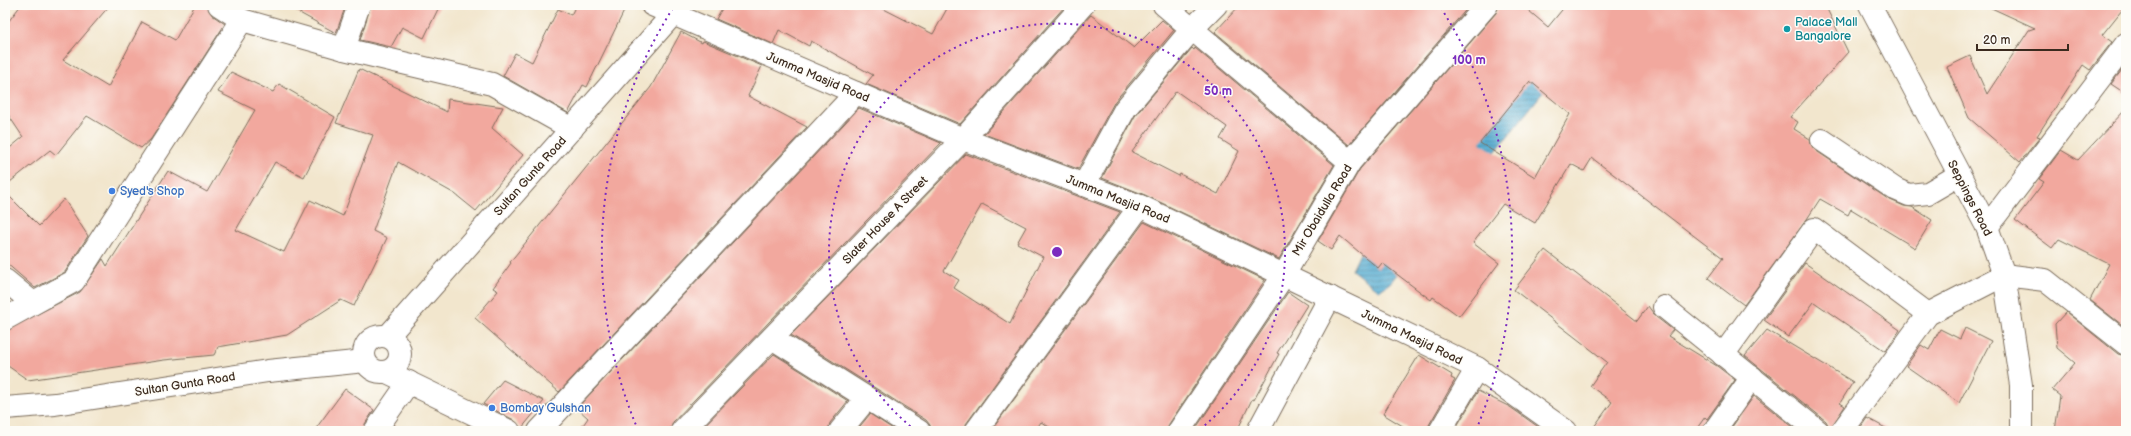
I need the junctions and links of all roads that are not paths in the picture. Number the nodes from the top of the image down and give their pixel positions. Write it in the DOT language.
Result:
graph roads {
  1 [pos="219,5"];
  2 [pos="360,5"];
  3 [pos="652,5"];
  4 [pos="1083,5"];
  5 [pos="1164,5"];
  6 [pos="1216,5"];
  7 [pos="1488,5"];
  8 [pos="1870,5"];
  9 [pos="677,10"];
  10 [pos="242,20"];
  11 [pos="1192,30"];
  12 [pos="2126,44"];
  13 [pos="344,48"];
  14 [pos="856,93"];
  15 [pos="572,129"];
  16 [pos="963,139"];
  17 [pos="1822,140"];
  18 [pos="1350,162"];
  19 [pos="1959,175"];
  20 [pos="1084,185"];
  21 [pos="1140,206"];
  22 [pos="1987,227"];
  23 [pos="2004,274"];
  24 [pos="1284,275"];
  25 [pos="5,280"];
  26 [pos="1330,298"];
  27 [pos="33,304"];
  28 [pos="1664,307"];
  29 [pos="1928,314"];
  30 [pos="5,319"];
  31 [pos="388,336"];
  32 [pos="772,338"];
  33 [pos="2126,344"];
  34 [pos="1723,354"];
  35 [pos="365,361"];
  36 [pos="1477,368"];
  37 [pos="387,372"];
  38 [pos="1752,377"];
  39 [pos="409,382"];
  40 [pos="867,398"];
  41 [pos="5,408"];
  42 [pos="375,431"];
  43 [pos="509,431"];
  44 [pos="539,431"];
  45 [pos="682,431"];
  46 [pos="840,431"];
  47 [pos="919,431"];
  48 [pos="976,431"];
  49 [pos="1179,431"];
  50 [pos="1258,431"];
  51 [pos="1440,431"];
  52 [pos="1566,431"];
  53 [pos="1714,431"];
  54 [pos="1818,431"];
  55 [pos="1842,431"];
  56 [pos="2021,431"];
  1 -- 10 [label="street"];
  2 -- 13 [label="street"];
  3 -- 9 [label="street, Jumma Masjid Road"];
  4 -- 16 [label="street, Slater House A Street"];
  5 -- 11 [label="street"];
  6 -- 11 [label="street"];
  7 -- 18 [label="street, Mir Obaidulla Road"];
  8 -- 19 [label="street, Seppings Road"];
  9 -- 14 [label="street, Jumma Masjid Road"];
  9 -- 15 [label="street, Sultan Gunta Road"];
  10 -- 13 [label="street"];
  10 -- 27 [label="street"];
  11 -- 18 [label="street"];
  11 -- 20 [label="street"];
  12 -- 22 [label="street"];
  13 -- 15 [label="street"];
  14 -- 16 [label="street, Jumma Masjid Road"];
  14 -- 44 [label="street"];
  15 -- 31 [label="street, Sultan Gunta Road"];
  16 -- 20 [label="street, Jumma Masjid Road"];
  16 -- 32 [label="street, Slater House A Street"];
  17 -- 19 [label="street"];
  18 -- 24 [label="street, Mir Obaidulla Road"];
  19 -- 22 [label="street, Seppings Road"];
  20 -- 21 [label="street, Jumma Masjid Road"];
  21 -- 24 [label="street, Jumma Masjid Road"];
  21 -- 48 [label="street"];
  22 -- 23 [label="street, Seppings Road"];
  23 -- 29 [label="street"];
  23 -- 33 [label="street"];
  23 -- 56 [label="street, Seppings Road"];
  24 -- 26 [label="street, Jumma Masjid Road"];
  24 -- 49 [label="street, Mir Obaidulla Road"];
  25 -- 27 [label="street"];
  26 -- 36 [label="street, Jumma Masjid Road"];
  26 -- 50 [label="street"];
  27 -- 30 [label="street"];
  28 -- 34 [label="street"];
  29 -- 34 [label="street"];
  29 -- 55 [label="street"];
  31 -- 35 [label="street"];
  31 -- 37 [label="street"];
  32 -- 40 [label="street"];
  32 -- 45 [label="street, Slater House A Street"];
  34 -- 38 [label="street"];
  35 -- 37 [label="street"];
  35 -- 41 [label="street, Sultan Gunta Road"];
  36 -- 51 [label="street"];
  36 -- 52 [label="street, Jumma Masjid Road"];
  37 -- 39 [label="street"];
  38 -- 53 [label="street"];
  38 -- 54 [label="street"];
  39 -- 42 [label="street"];
  39 -- 43 [label="street"];
  40 -- 46 [label="street"];
  40 -- 47 [label="street"];
}
